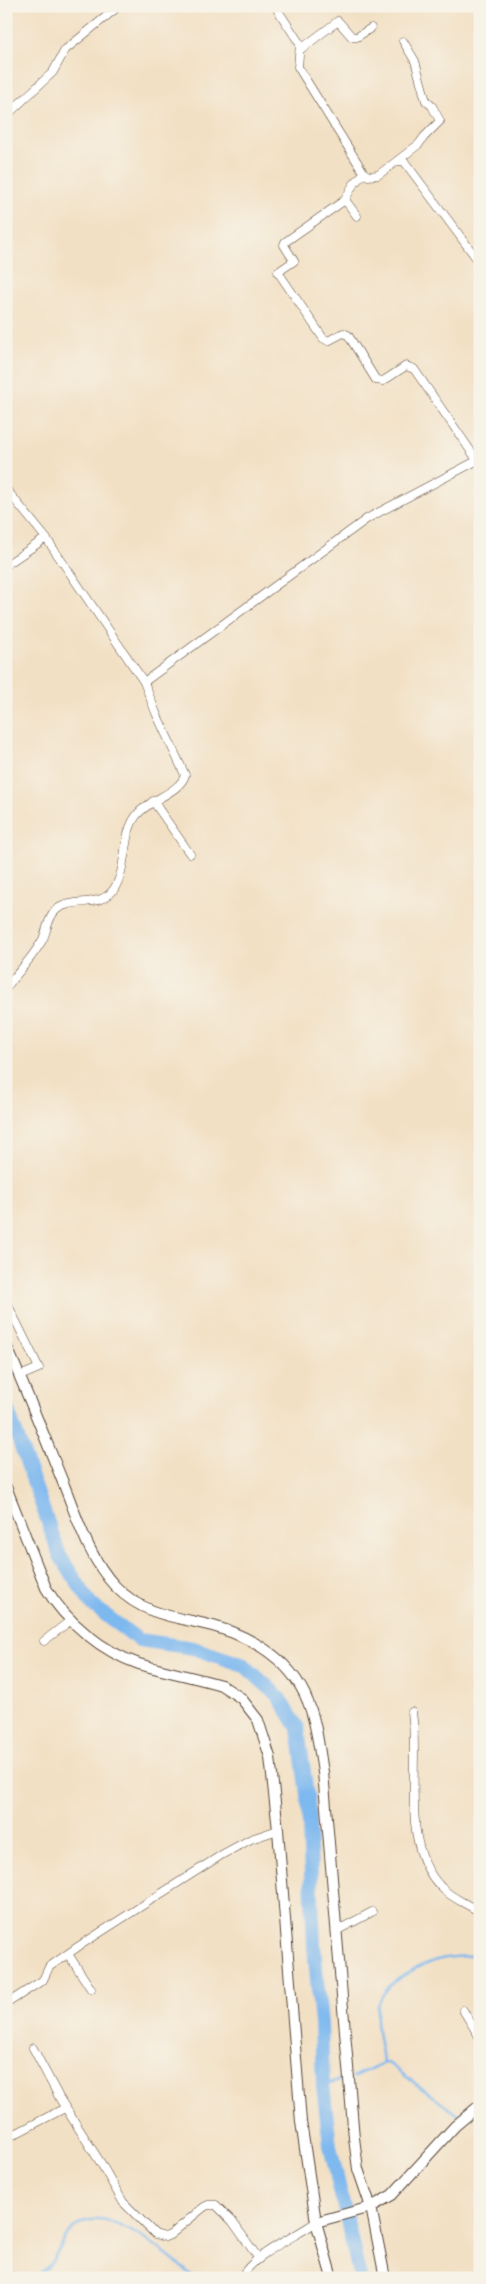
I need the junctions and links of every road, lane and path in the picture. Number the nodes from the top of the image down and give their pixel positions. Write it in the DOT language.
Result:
graph roads {
  1 [pos="119,6"];
  2 [pos="275,6"];
  3 [pos="371,28"];
  4 [pos="403,41"];
  5 [pos="301,49"];
  6 [pos="6,116"];
  7 [pos="397,161"];
  8 [pos="364,173"];
  9 [pos="345,200"];
  10 [pos="357,216"];
  11 [pos="480,263"];
  12 [pos="479,460"];
  13 [pos="6,489"];
  14 [pos="46,538"];
  15 [pos="6,565"];
  16 [pos="144,682"];
  17 [pos="153,801"];
  18 [pos="190,854"];
  19 [pos="6,988"];
  20 [pos="6,1302"];
  21 [pos="6,1345"];
  22 [pos="20,1376"];
  23 [pos="6,1487"];
  24 [pos="71,1620"];
  25 [pos="44,1641"];
  26 [pos="412,1712"];
  27 [pos="278,1830"];
  28 [pos="372,1912"];
  29 [pos="480,1912"];
  30 [pos="336,1931"];
  31 [pos="68,1954"];
  32 [pos="91,1989"];
  33 [pos="6,2004"];
  34 [pos="463,2010"];
  35 [pos="480,2038"];
  36 [pos="34,2048"];
  37 [pos="480,2105"];
  38 [pos="65,2108"];
  39 [pos="11,2136"];
  40 [pos="367,2207"];
  41 [pos="319,2221"];
  42 [pos="259,2258"];
  43 [pos="241,2278"];
  44 [pos="332,2278"];
  45 [pos="385,2278"];
  1 -- 6 [label="street"];
  2 -- 5 [label="street"];
  3 -- 5 [label="street"];
  4 -- 7 [label="street"];
  5 -- 8 [label="street"];
  7 -- 8 [label="street"];
  7 -- 11 [label="street"];
  8 -- 9 [label="street"];
  9 -- 10 [label="street"];
  9 -- 12 [label="street"];
  12 -- 16 [label="street"];
  13 -- 14 [label="street"];
  14 -- 15 [label="street"];
  14 -- 16 [label="street"];
  16 -- 17 [label="street"];
  17 -- 18 [label="street"];
  17 -- 19 [label="street"];
  20 -- 22 [label="street"];
  21 -- 22 [label="street"];
  22 -- 30 [label="street"];
  23 -- 24 [label="street"];
  24 -- 25 [label="street"];
  24 -- 27 [label="street"];
  26 -- 29 [label="street"];
  27 -- 31 [label="street"];
  27 -- 41 [label="street"];
  28 -- 30 [label="street"];
  30 -- 40 [label="street"];
  31 -- 32 [label="street"];
  31 -- 33 [label="street"];
  34 -- 35 [label="street"];
  36 -- 38 [label="street"];
  37 -- 40 [label="street"];
  38 -- 39 [label="street"];
  38 -- 42 [label="street"];
  40 -- 41 [label="street"];
  40 -- 45 [label="street"];
  41 -- 42 [label="street"];
  41 -- 44 [label="street"];
  42 -- 43 [label="street"];
}
